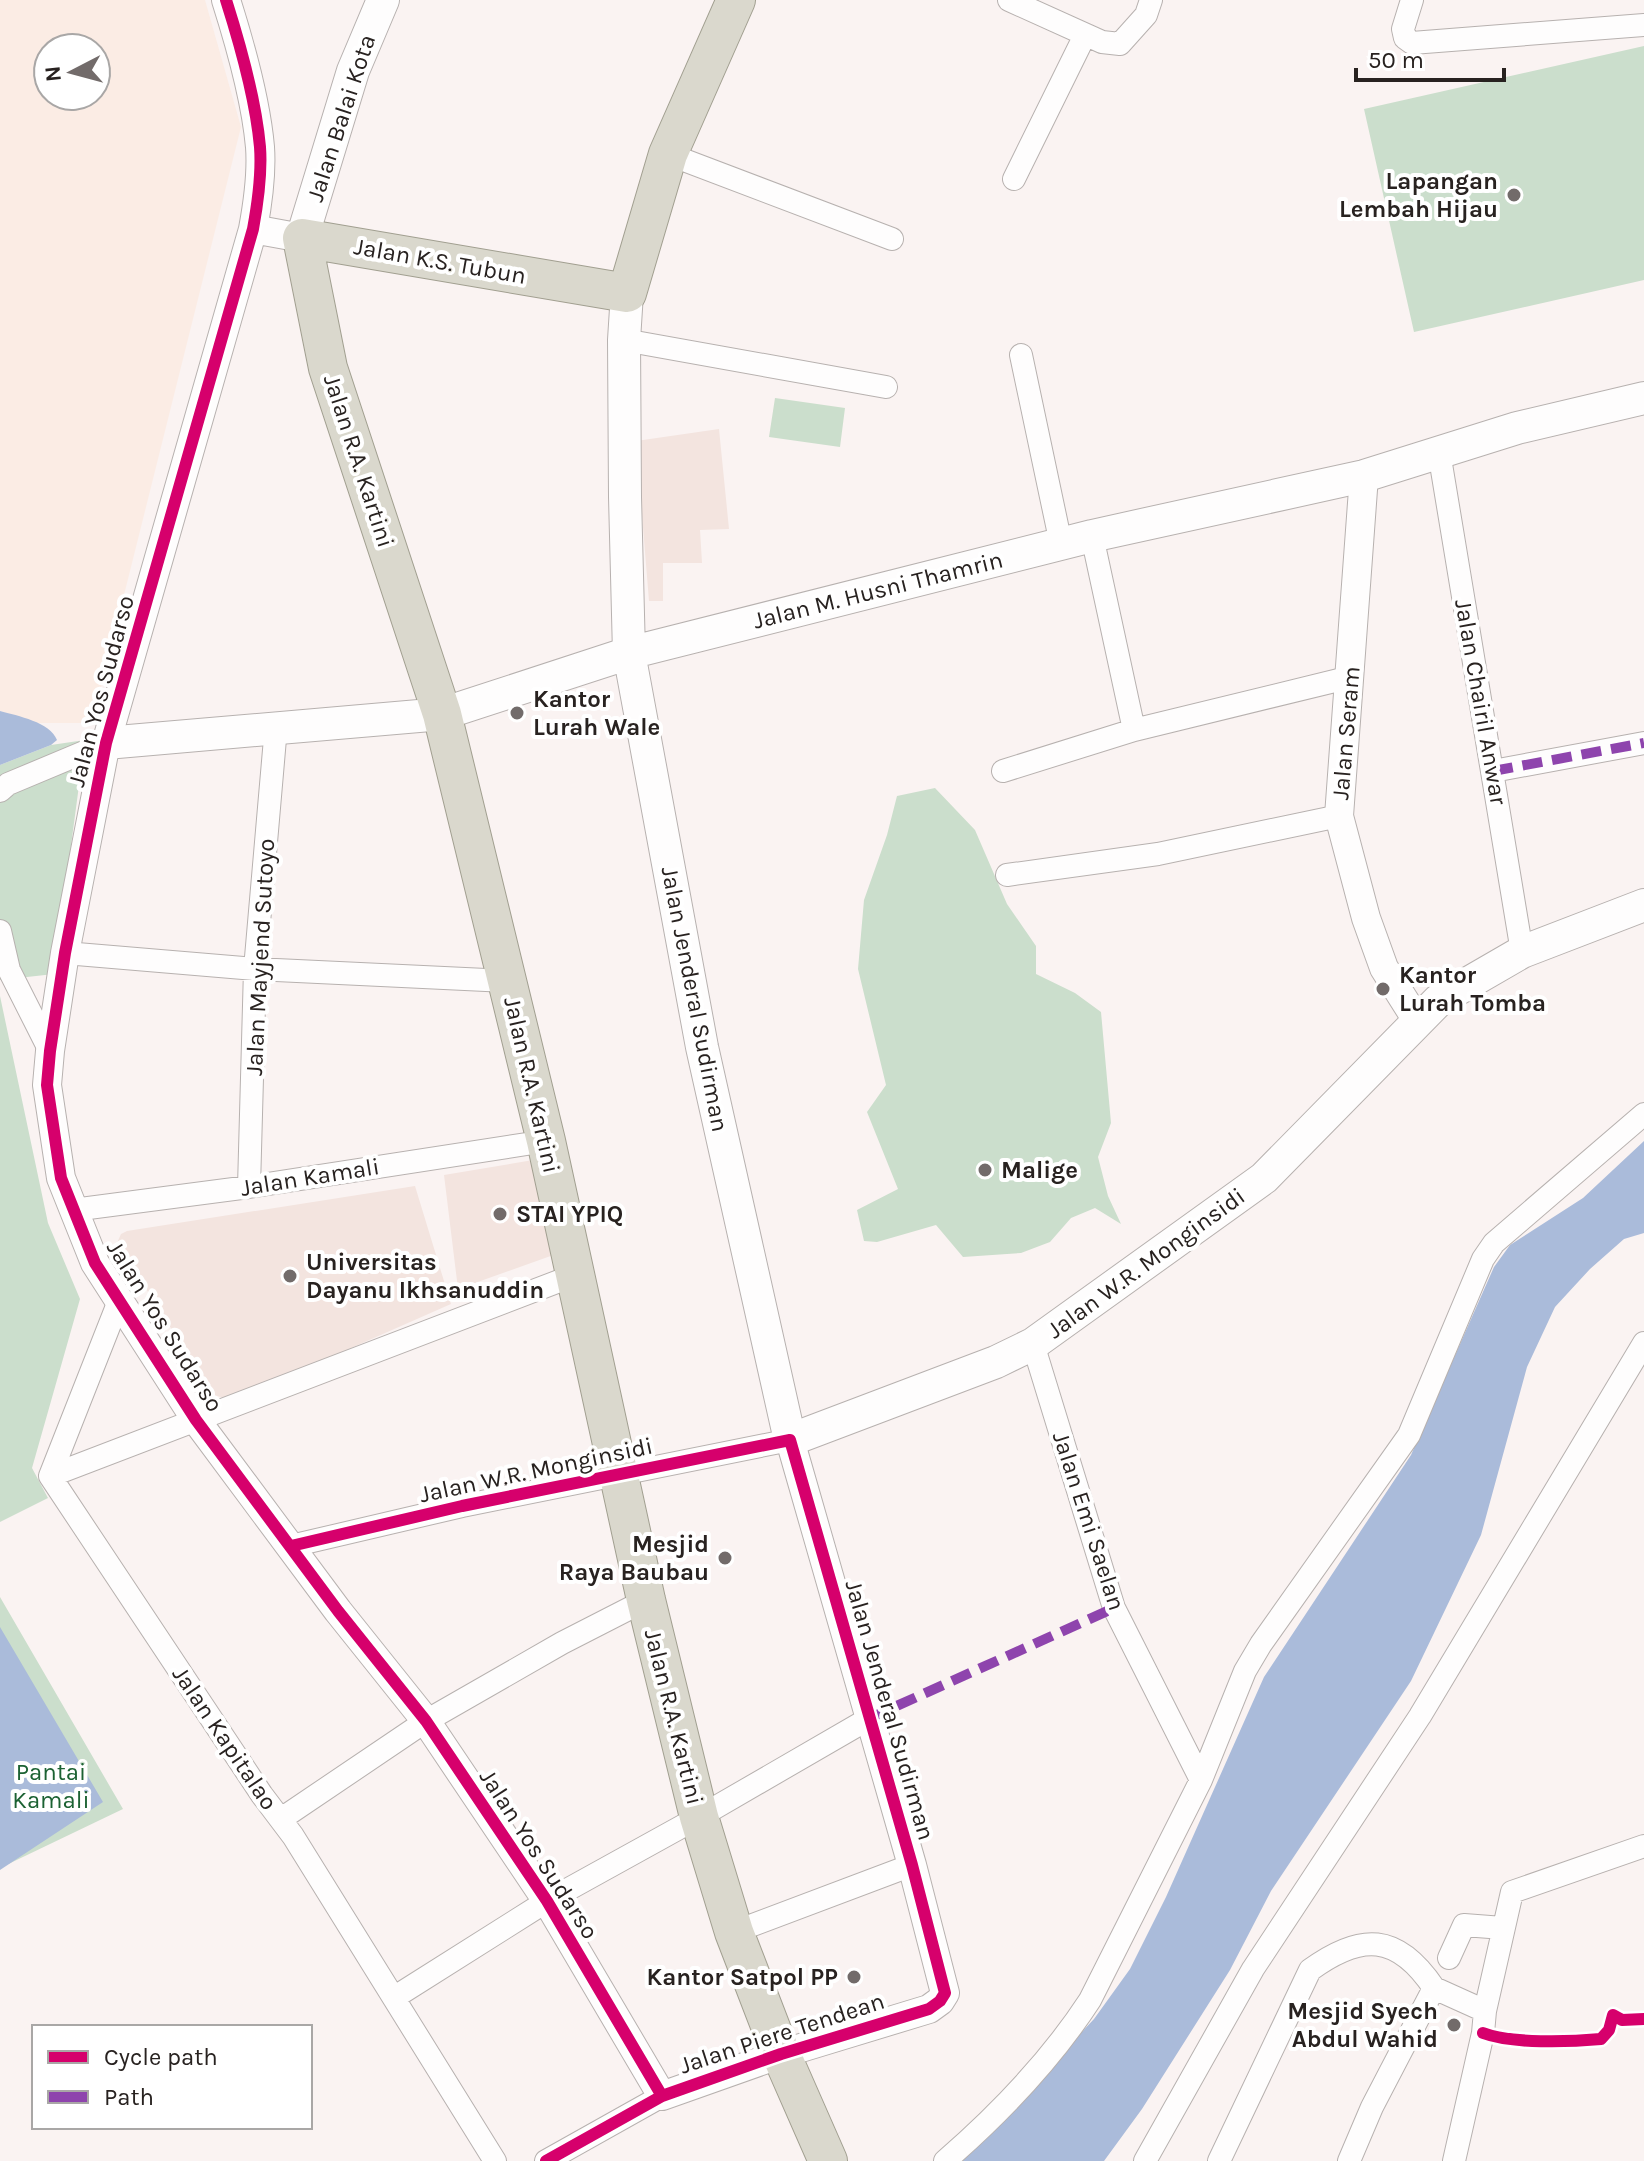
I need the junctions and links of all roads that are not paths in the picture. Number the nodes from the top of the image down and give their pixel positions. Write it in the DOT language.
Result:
graph roads {
  1 [pos="226,0"];
  2 [pos="383,0"];
  3 [pos="736,0"];
  4 [pos="1009,0"];
  5 [pos="1151,0"];
  6 [pos="1412,0"];
  7 [pos="1644,25"];
  8 [pos="1085,35"];
  9 [pos="668,154"];
  10 [pos="1014,179"];
  11 [pos="253,229"];
  12 [pos="302,238"];
  13 [pos="892,239"];
  14 [pos="627,293"];
  15 [pos="624,340"];
  16 [pos="1021,355"];
  17 [pos="886,387"];
  18 [pos="1644,398"];
  19 [pos="1439,452"];
  20 [pos="1364,476"];
  21 [pos="1077,540"];
  22 [pos="629,653"];
  23 [pos="1351,677"];
  24 [pos="442,714"];
  25 [pos="276,727"];
  26 [pos="1134,730"];
  27 [pos="106,743"];
  28 [pos="1644,743"];
  29 [pos="1003,771"];
  30 [pos="1493,771"];
  31 [pos="0,791"];
  32 [pos="1339,816"];
  33 [pos="1007,875"];
  34 [pos="1644,905"];
  35 [pos="0,931"];
  36 [pos="1522,952"];
  37 [pos="65,953"];
  38 [pos="255,969"];
  39 [pos="507,981"];
  40 [pos="1418,1022"];
  41 [pos="50,1051"];
  42 [pos="1644,1114"];
  43 [pos="546,1141"];
  44 [pos="249,1187"];
  45 [pos="73,1210"];
  46 [pos="575,1275"];
  47 [pos="119,1301"];
  48 [pos="1644,1343"];
  49 [pos="1033,1344"];
  50 [pos="196,1420"];
  51 [pos="790,1440"];
  52 [pos="619,1475"];
  53 [pos="50,1476"];
  54 [pos="291,1546"];
  55 [pos="646,1600"];
  56 [pos="870,1718"];
  57 [pos="426,1721"];
  58 [pos="1201,1780"];
  59 [pos="699,1817"];
  60 [pos="281,1819"];
  61 [pos="1644,1846"];
  62 [pos="912,1865"];
  63 [pos="547,1901"];
  64 [pos="1503,1928"];
  65 [pos="734,1932"];
  66 [pos="1449,1958"];
  67 [pos="1434,1988"];
  68 [pos="945,1993"];
  69 [pos="395,1997"];
  70 [pos="1485,2011"];
  71 [pos="781,2054"];
  72 [pos="662,2096"];
  73 [pos="495,2161"];
  74 [pos="546,2161"];
  75 [pos="828,2161"];
  76 [pos="945,2161"];
  77 [pos="1145,2161"];
  78 [pos="1219,2161"];
  79 [pos="1349,2161"];
  80 [pos="1454,2161"];
  1 -- 11 [label="street, Jalan Yos Sudarso"];
  2 -- 12 [label="main road, Jalan Balai Kota"];
  3 -- 9 [label="highway, Jalan Jenderal Sudirman"];
  4 -- 8 [label="street"];
  5 -- 8 [label="street"];
  6 -- 7 [label="street"];
  8 -- 10 [label="street"];
  9 -- 13 [label="street"];
  9 -- 14 [label="highway, Jalan Jenderal Sudirman"];
  11 -- 12 [label="street, Jalan K.S. Tubun"];
  11 -- 27 [label="street, Jalan Yos Sudarso"];
  12 -- 14 [label="highway, Jalan K.S. Tubun"];
  12 -- 24 [label="highway, Jalan R.A. Kartini"];
  14 -- 15 [label="main road, Jalan Jenderal Sudirman"];
  15 -- 17 [label="street"];
  15 -- 22 [label="main road, Jalan Jenderal Sudirman"];
  16 -- 21 [label="street"];
  18 -- 19 [label="main road, Jalan M. Husni Thamrin"];
  19 -- 20 [label="main road, Jalan M. Husni Thamrin"];
  19 -- 30 [label="street, Jalan Chairil Anwar"];
  20 -- 21 [label="main road, Jalan M. Husni Thamrin"];
  20 -- 23 [label="street, Jalan Seram"];
  21 -- 22 [label="main road, Jalan M. Husni Thamrin"];
  21 -- 26 [label="street"];
  22 -- 24 [label="main road, Jalan M. Husni Thamrin"];
  22 -- 51 [label="main road, Jalan Jenderal Sudirman"];
  23 -- 26 [label="street"];
  23 -- 32 [label="street, Jalan Seram"];
  24 -- 25 [label="main road, Jalan M. Husni Thamrin"];
  24 -- 39 [label="highway, Jalan R.A. Kartini"];
  25 -- 27 [label="main road, Jalan M. Husni Thamrin"];
  25 -- 38 [label="street, Jalan Mayjend Sutoyo"];
  26 -- 29 [label="street"];
  27 -- 31 [label="street"];
  27 -- 37 [label="street, Jalan Yos Sudarso"];
  28 -- 30 [label="street"];
  30 -- 36 [label="street, Jalan Chairil Anwar"];
  32 -- 33 [label="street"];
  32 -- 40 [label="street, Jalan Seram"];
  34 -- 36 [label="main road, Jalan W.R. Monginsidi"];
  35 -- 41 [label="street"];
  36 -- 40 [label="main road, Jalan W.R. Monginsidi"];
  37 -- 38 [label="street"];
  37 -- 41 [label="street, Jalan Yos Sudarso"];
  38 -- 39 [label="street"];
  38 -- 44 [label="street, Jalan Mayjend Sutoyo"];
  39 -- 43 [label="highway, Jalan R.A. Kartini"];
  40 -- 49 [label="main road, Jalan W.R. Monginsidi"];
  41 -- 45 [label="street, Jalan Yos Sudarso"];
  42 -- 58 [label="street"];
  43 -- 44 [label="street, Jalan Kamali"];
  43 -- 46 [label="highway, Jalan R.A. Kartini"];
  44 -- 45 [label="street, Jalan Kamali"];
  45 -- 47 [label="street, Jalan Yos Sudarso"];
  46 -- 50 [label="street"];
  46 -- 52 [label="highway, Jalan R.A. Kartini"];
  47 -- 50 [label="street, Jalan Yos Sudarso"];
  47 -- 53 [label="street"];
  48 -- 77 [label="street"];
  49 -- 51 [label="main road, Jalan W.R. Monginsidi"];
  49 -- 58 [label="street, Jalan Emi Saelan"];
  50 -- 53 [label="street"];
  50 -- 54 [label="street, Jalan Yos Sudarso"];
  51 -- 52 [label="street, Jalan W.R. Monginsidi"];
  51 -- 56 [label="street, Jalan Jenderal Sudirman"];
  52 -- 54 [label="street, Jalan W.R. Monginsidi"];
  52 -- 55 [label="highway, Jalan R.A. Kartini"];
  53 -- 60 [label="street, Jalan Kapitalao"];
  54 -- 57 [label="street, Jalan Yos Sudarso"];
  55 -- 57 [label="street"];
  55 -- 59 [label="highway, Jalan R.A. Kartini"];
  56 -- 59 [label="street"];
  56 -- 62 [label="street, Jalan Jenderal Sudirman"];
  57 -- 60 [label="street"];
  57 -- 63 [label="street, Jalan Yos Sudarso"];
  58 -- 76 [label="street"];
  59 -- 63 [label="street"];
  59 -- 65 [label="highway, Jalan R.A. Kartini"];
  60 -- 69 [label="street, Jalan Kapitalao"];
  61 -- 64 [label="street"];
  62 -- 65 [label="street"];
  62 -- 68 [label="street, Jalan Jenderal Sudirman"];
  63 -- 69 [label="street"];
  63 -- 72 [label="street, Jalan Yos Sudarso"];
  64 -- 66 [label="street"];
  64 -- 70 [label="street"];
  65 -- 71 [label="highway, Jalan R.A. Kartini"];
  67 -- 70 [label="street"];
  67 -- 78 [label="street"];
  67 -- 79 [label="street"];
  68 -- 71 [label="street, Jalan Piere Tendean"];
  69 -- 73 [label="street, Jalan Kapitalao"];
  70 -- 80 [label="street"];
  71 -- 72 [label="street, Jalan Piere Tendean"];
  71 -- 75 [label="highway, Jalan R.A. Kartini"];
  72 -- 74 [label="street, Jalan Piere Tendean"];
}
